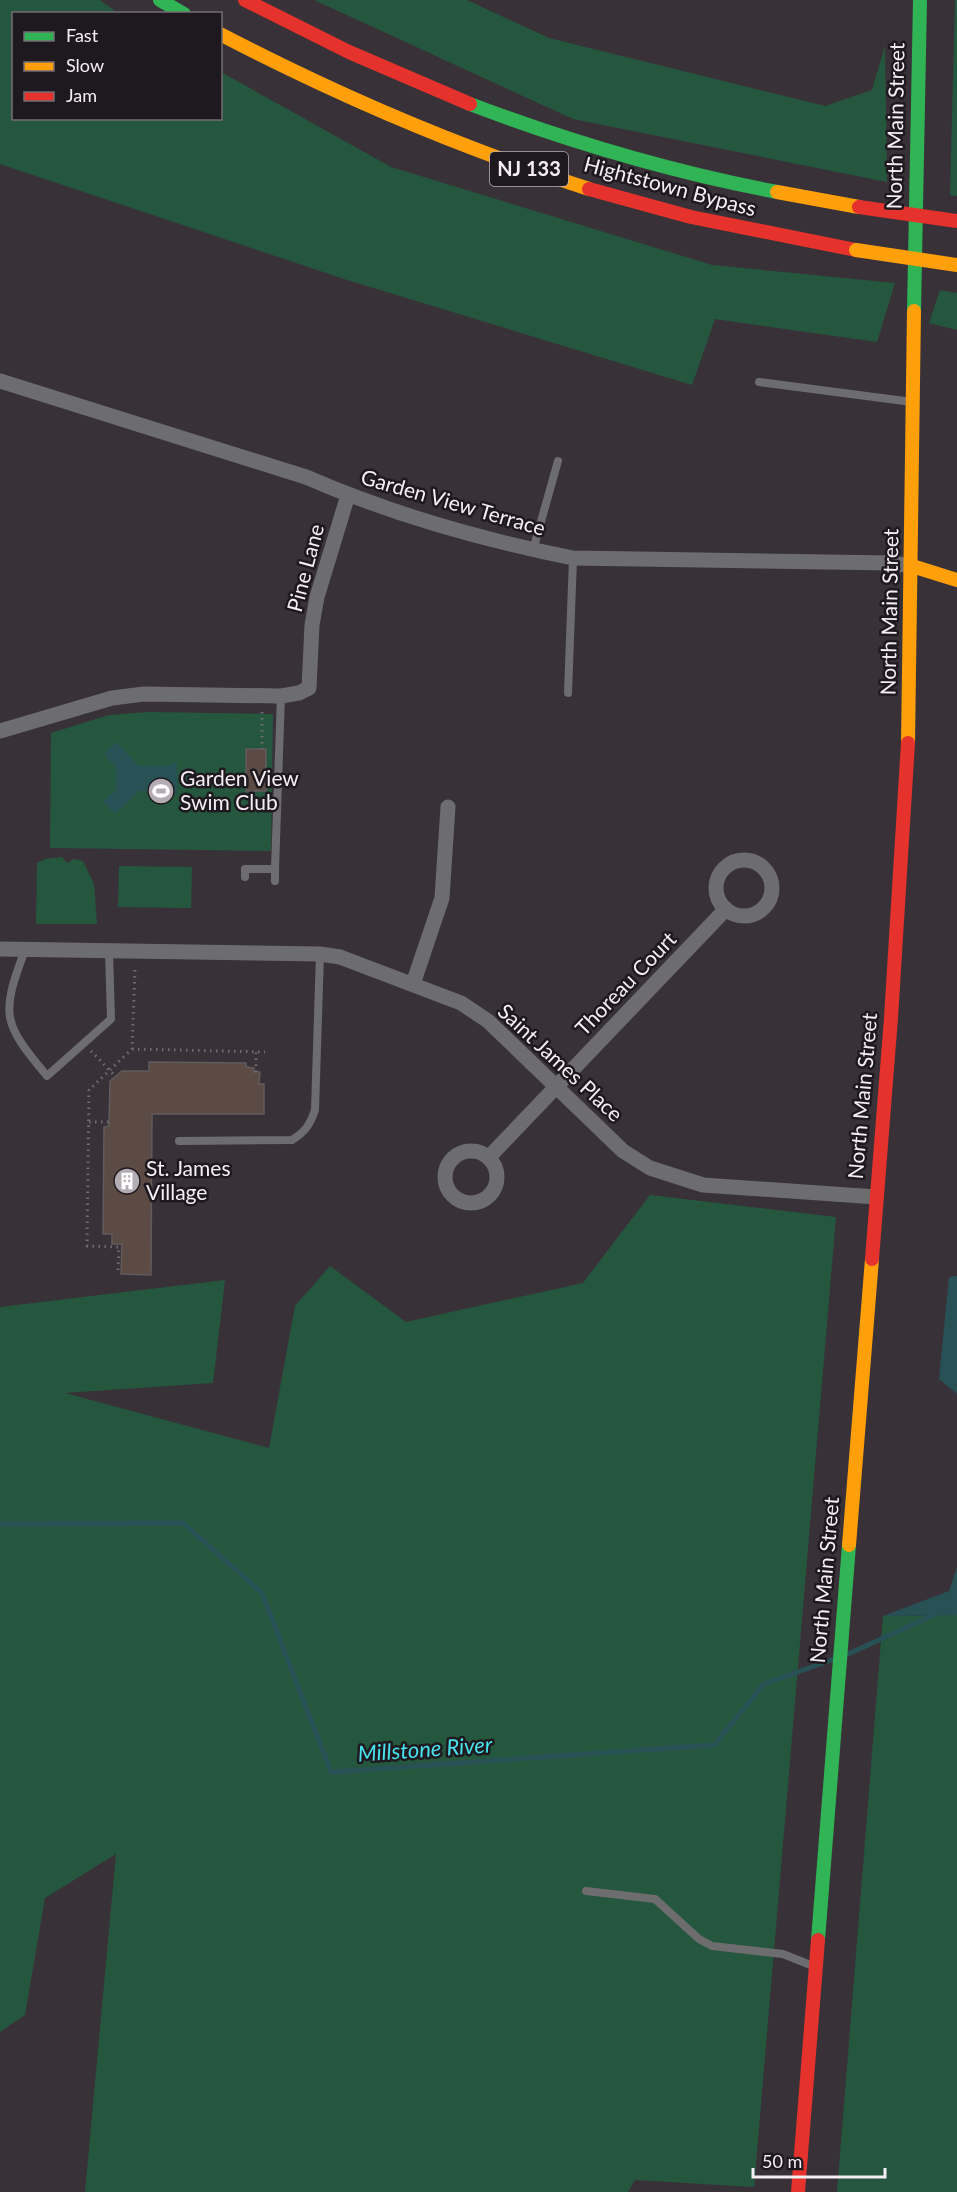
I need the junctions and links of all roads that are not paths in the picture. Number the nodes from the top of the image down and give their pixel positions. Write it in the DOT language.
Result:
graph roads {
  1 [pos="160,0"];
  2 [pos="245,0"];
  3 [pos="920,0"];
  4 [pos="181,12"];
  5 [pos="222,35"];
  6 [pos="957,221"];
  7 [pos="957,265"];
  8 [pos="0,381"];
  9 [pos="759,382"];
  10 [pos="913,402"];
  11 [pos="558,461"];
  12 [pos="348,495"];
  13 [pos="533,550"];
  14 [pos="573,558"];
  15 [pos="912,567"];
  16 [pos="957,580"];
  17 [pos="568,693"];
  18 [pos="282,696"];
  19 [pos="0,731"];
  20 [pos="448,807"];
  21 [pos="275,869"];
  22 [pos="245,877"];
  23 [pos="275,881"];
  24 [pos="726,909"];
  25 [pos="0,949"];
  26 [pos="25,950"];
  27 [pos="109,951"];
  28 [pos="320,954"];
  29 [pos="413,984"];
  30 [pos="556,1088"];
  31 [pos="179,1141"];
  32 [pos="489,1157"];
  33 [pos="876,1197"];
  34 [pos="586,1891"];
  35 [pos="816,1967"];
  36 [pos="798,2192"];
  1 -- 4 [label="main road"];
  2 -- 6 [label="main road, Hightstown Bypass / NJ 133, bridge"];
  3 -- 10 [label="main road, North Main Street"];
  5 -- 7 [label="main road, Hightstown Bypass / NJ 133, bridge"];
  8 -- 12 [label="street, Garden View Terrace"];
  9 -- 10 [label="lane"];
  10 -- 15 [label="main road, North Main Street"];
  11 -- 13 [label="lane"];
  12 -- 13 [label="street, Garden View Terrace"];
  12 -- 18 [label="street, Pine Lane"];
  13 -- 14 [label="street, Garden View Terrace"];
  14 -- 15 [label="street, Garden View Terrace"];
  14 -- 17 [label="lane"];
  15 -- 16 [label="main road"];
  15 -- 33 [label="main road, North Main Street"];
  18 -- 19 [label="street"];
  18 -- 21 [label="lane"];
  20 -- 29 [label="street"];
  21 -- 22 [label="lane"];
  21 -- 23 [label="lane"];
  24 -- 30 [label="street, Thoreau Court"];
  25 -- 26 [label="street, Saint James Place"];
  26 -- 27 [label="street, Saint James Place"];
  26 -- 27 [label="lane"];
  27 -- 28 [label="street, Saint James Place"];
  28 -- 29 [label="street, Saint James Place"];
  28 -- 31 [label="lane"];
  29 -- 30 [label="street, Saint James Place"];
  30 -- 32 [label="street, Thoreau Court"];
  30 -- 33 [label="street, Saint James Place"];
  33 -- 35 [label="main road, North Main Street"];
  34 -- 35 [label="lane"];
  35 -- 36 [label="main road, North Main Street"];
}
